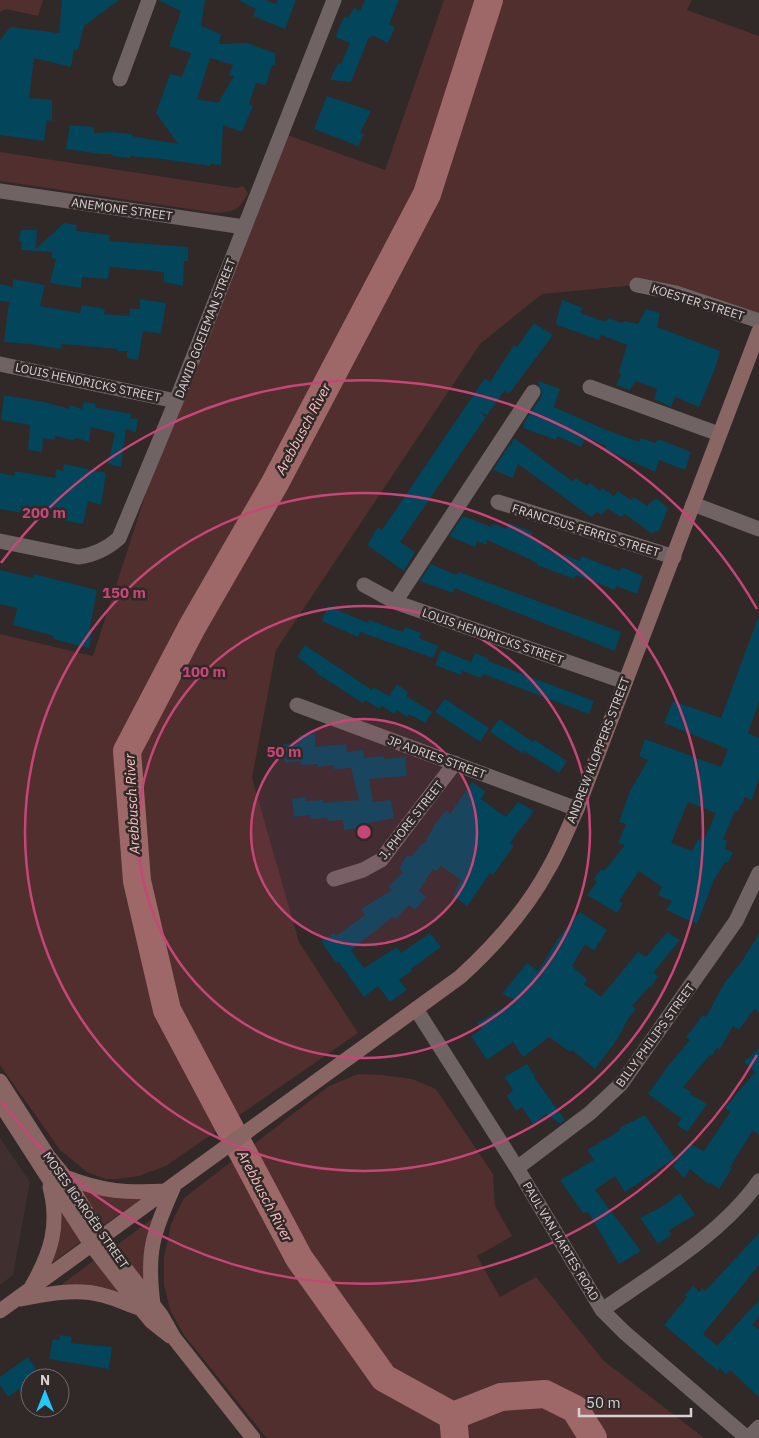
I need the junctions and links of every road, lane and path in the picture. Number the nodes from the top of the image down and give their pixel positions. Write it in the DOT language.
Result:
graph roads {
  1 [pos="149,0"];
  2 [pos="334,0"];
  3 [pos="120,79"];
  4 [pos="0,191"];
  5 [pos="244,227"];
  6 [pos="636,285"];
  7 [pos="759,321"];
  8 [pos="759,331"];
  9 [pos="0,364"];
  10 [pos="590,387"];
  11 [pos="533,392"];
  12 [pos="176,400"];
  13 [pos="720,434"];
  14 [pos="498,502"];
  15 [pos="692,504"];
  16 [pos="759,529"];
  17 [pos="0,541"];
  18 [pos="674,557"];
  19 [pos="364,585"];
  20 [pos="395,602"];
  21 [pos="625,682"];
  22 [pos="297,705"];
  23 [pos="455,763"];
  24 [pos="577,809"];
  25 [pos="759,873"];
  26 [pos="334,879"];
  27 [pos="416,1009"];
  28 [pos="0,1081"];
  29 [pos="0,1103"];
  30 [pos="517,1168"];
  31 [pos="48,1177"];
  32 [pos="65,1177"];
  33 [pos="759,1181"];
  34 [pos="170,1188"];
  35 [pos="97,1242"];
  36 [pos="30,1290"];
  37 [pos="16,1300"];
  38 [pos="147,1306"];
  39 [pos="602,1310"];
  40 [pos="0,1312"];
  41 [pos="759,1427"];
  42 [pos="252,1438"];
  43 [pos="748,1438"];
  1 -- 3 [label="street"];
  2 -- 5 [label="street, DAWID GOEIEMAN STREET"];
  4 -- 5 [label="street, ANEMONE STREET"];
  5 -- 12 [label="street, DAWID GOEIEMAN STREET"];
  6 -- 7 [label="street, KOESTER STREET"];
  8 -- 13 [label="street, ANDREW KLOPPERS STREET"];
  9 -- 12 [label="street, LOUIS HENDRICKS STREET"];
  10 -- 13 [label="street"];
  11 -- 20 [label="street"];
  12 -- 17 [label="street, DAWID GOEIEMAN STREET"];
  13 -- 15 [label="street, ANDREW KLOPPERS STREET"];
  14 -- 18 [label="street, FRANCISUS FERRIS STREET"];
  15 -- 16 [label="street"];
  15 -- 18 [label="street, ANDREW KLOPPERS STREET"];
  18 -- 21 [label="street, ANDREW KLOPPERS STREET"];
  19 -- 20 [label="street, LOUIS HENDRICKS STREET"];
  20 -- 21 [label="street, LOUIS HENDRICKS STREET"];
  21 -- 24 [label="street, ANDREW KLOPPERS STREET"];
  22 -- 23 [label="street, JP ADRIES STREET"];
  23 -- 24 [label="street, JP ADRIES STREET"];
  23 -- 26 [label="street, J. PHORE STREET"];
  24 -- 27 [label="street, ANDREW KLOPPERS STREET"];
  25 -- 30 [label="street, BILLY PHILIPS STREET"];
  27 -- 30 [label="street, PAUL VAN HARTES ROAD"];
  27 -- 34 [label="street, ANDREW KLOPPERS STREET"];
  28 -- 32 [label="street, MOSES ǁGAROËB STREET"];
  29 -- 31 [label="street, MOSES ǁGAROËB STREET"];
  30 -- 39 [label="street, PAUL VAN HARTES ROAD"];
  31 -- 35 [label="street, MOSES ǁGAROËB STREET"];
  31 -- 36 [label="street"];
  32 -- 34 [label="street"];
  32 -- 35 [label="street, MOSES ǁGAROËB STREET"];
  33 -- 39 [label="street"];
  34 -- 35 [label="street"];
  34 -- 38 [label="street"];
  35 -- 36 [label="street"];
  35 -- 38 [label="street, MOSES ǁGAROËB STREET"];
  36 -- 37 [label="street"];
  37 -- 38 [label="street"];
  37 -- 40 [label="street"];
  38 -- 42 [label="street, MOSES ǁGAROËB STREET"];
  39 -- 43 [label="street, PAUL VAN HARTES ROAD"];
  41 -- 43 [label="street"];
}
